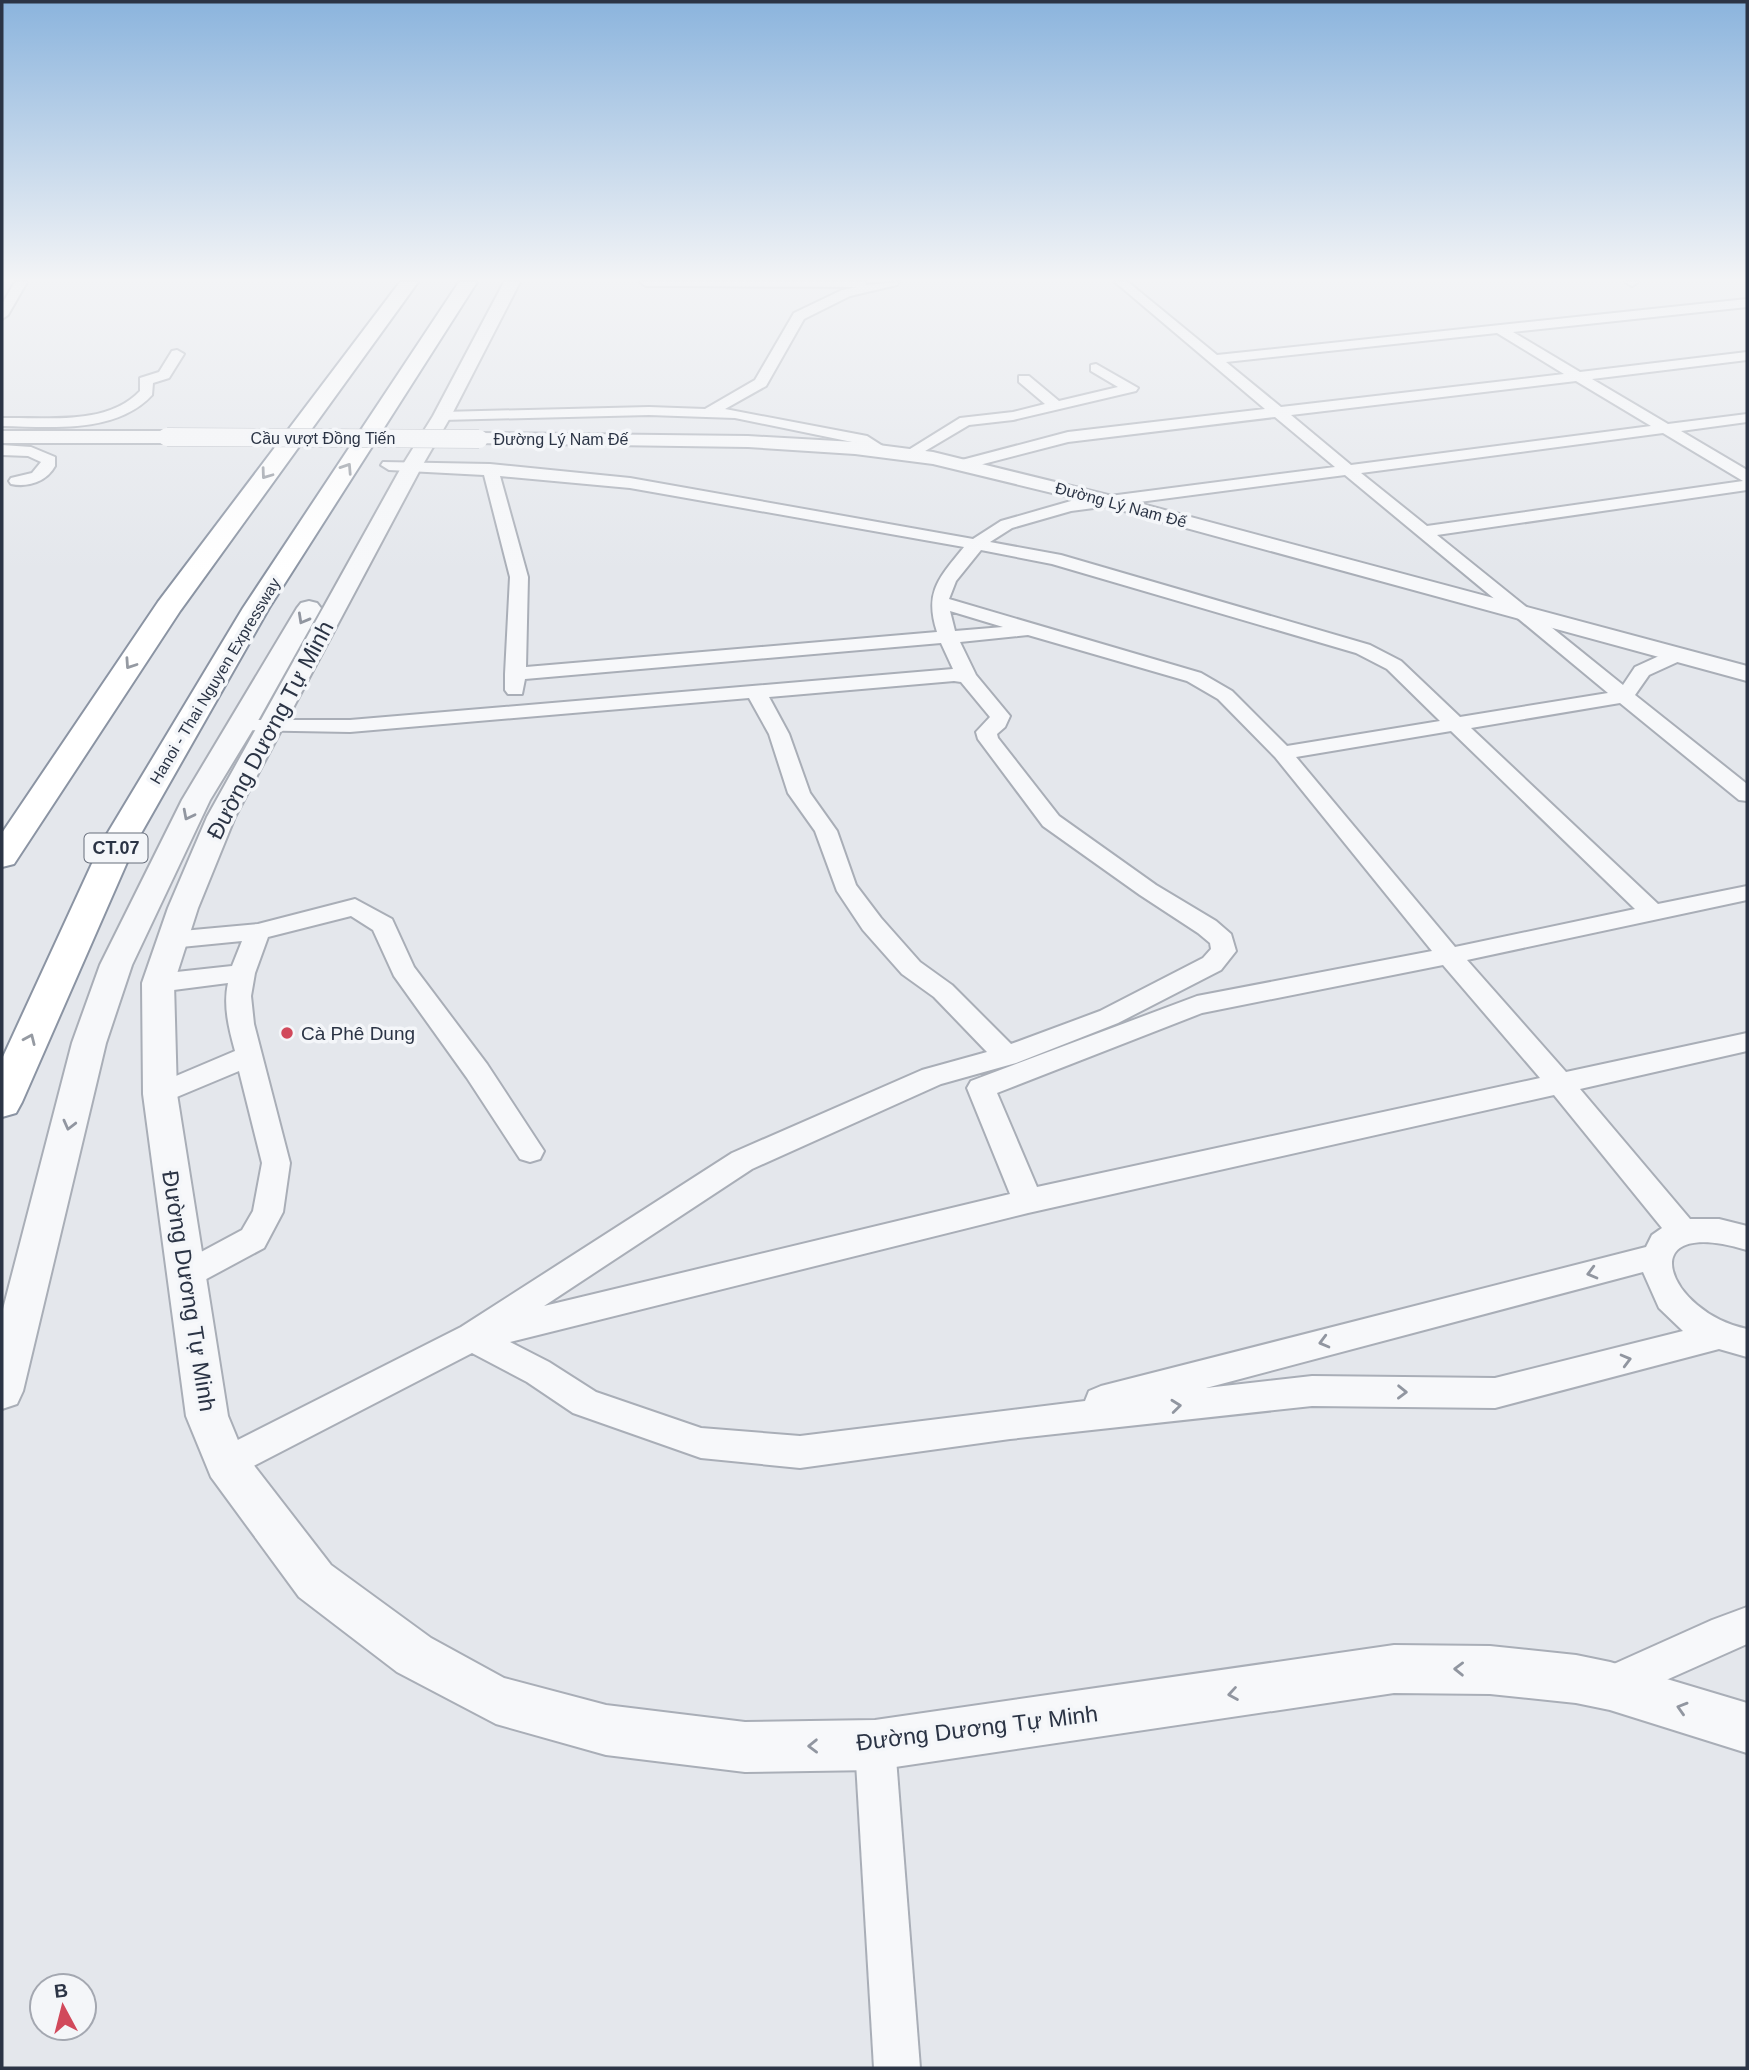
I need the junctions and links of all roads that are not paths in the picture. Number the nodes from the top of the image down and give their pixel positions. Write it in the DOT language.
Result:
graph roads {
  1 [pos="153,379"];
  2 [pos="338,379"];
  3 [pos="405,379"];
  4 [pos="444,379"];
  5 [pos="462,379"];
  6 [pos="763,379"];
  7 [pos="1024,379"];
  8 [pos="1114,379"];
  9 [pos="1238,379"];
  10 [pos="1557,379"];
  11 [pos="1583,379"];
  12 [pos="1056,406"];
  13 [pos="708,412"];
  14 [pos="1279,412"];
  15 [pos="442,416"];
  16 [pos="1747,418"];
  17 [pos="2,422"];
  18 [pos="1665,428"];
  19 [pos="2,437"];
  20 [pos="479,439"];
  21 [pos="2,450"];
  22 [pos="884,452"];
  23 [pos="910,454"];
  24 [pos="964,464"];
  25 [pos="400,466"];
  26 [pos="490,469"];
  27 [pos="1348,470"];
  28 [pos="1747,477"];
  29 [pos="17,481"];
  30 [pos="1747,485"];
  31 [pos="1109,501"];
  32 [pos="1423,531"];
  33 [pos="974,544"];
  34 [pos="940,602"];
  35 [pos="1522,614"];
  36 [pos="1036,629"];
  37 [pos="948,637"];
  38 [pos="1677,655"];
  39 [pos="515,674"];
  40 [pos="1747,674"];
  41 [pos="967,677"];
  42 [pos="756,692"];
  43 [pos="1625,696"];
  44 [pos="515,712"];
  45 [pos="1452,722"];
  46 [pos="256,727"];
  47 [pos="1282,753"];
  48 [pos="1747,795"];
  49 [pos="2,857"];
  50 [pos="1747,893"];
  51 [pos="1654,914"];
  52 [pos="258,932"];
  53 [pos="171,940"];
  54 [pos="1449,956"];
  55 [pos="242,973"];
  56 [pos="158,983"];
  57 [pos="1747,1042"];
  58 [pos="248,1056"];
  59 [pos="1007,1056"];
  60 [pos="976,1077"];
  61 [pos="1561,1084"];
  62 [pos="160,1094"];
  63 [pos="2,1102"];
  64 [pos="530,1151"];
  65 [pos="1028,1200"];
  66 [pos="1682,1231"];
  67 [pos="1746,1236"];
  68 [pos="1658,1256"];
  69 [pos="186,1275"];
  70 [pos="472,1337"];
  71 [pos="1733,1339"];
  72 [pos="2,1391"];
  73 [pos="1010,1424"];
  74 [pos="226,1463"];
  75 [pos="1747,1626"];
  76 [pos="1610,1686"];
  77 [pos="1747,1728"];
  78 [pos="875,1745"];
  79 [pos="897,2068"];
  1 -- 17 [label="street"];
  2 -- 49 [label="highway, one-way"];
  63 -- 3 [label="highway, Hanoi - Thai Nguyen Expressway / CT.07, one-way"];
  4 -- 25 [label="street, Đường Dương Tự Minh"];
  5 -- 15 [label="street, Đường Dương Tự Minh"];
  6 -- 13 [label="street"];
  7 -- 12 [label="street"];
  8 -- 12 [label="street"];
  9 -- 14 [label="street"];
  10 -- 14 [label="street"];
  11 -- 18 [label="street"];
  12 -- 23 [label="street"];
  13 -- 15 [label="street"];
  13 -- 22 [label="street"];
  14 -- 24 [label="street"];
  14 -- 27 [label="street"];
  15 -- 25 [label="street, Đường Dương Tự Minh"];
  16 -- 18 [label="street"];
  18 -- 27 [label="street"];
  18 -- 28 [label="street"];
  19 -- 20 [label="street, Cầu vượt Đồng Tiến, bridge"];
  20 -- 22 [label="street, Đường Lý Nam Đế"];
  21 -- 29 [label="street"];
  22 -- 23 [label="street, Đường Lý Nam Đế"];
  23 -- 24 [label="street, Đường Lý Nam Đế"];
  24 -- 31 [label="street, Đường Lý Nam Đế"];
  25 -- 26 [label="street"];
  25 -- 46 [label="street, Đường Dương Tự Minh"];
  25 -- 46 [label="street, Đường Dương Tự Minh, one-way"];
  26 -- 33 [label="street"];
  26 -- 39 [label="street"];
  27 -- 31 [label="street"];
  27 -- 32 [label="street"];
  30 -- 32 [label="street"];
  31 -- 33 [label="street"];
  31 -- 35 [label="street, Đường Lý Nam Đế"];
  32 -- 35 [label="street"];
  33 -- 34 [label="street"];
  33 -- 45 [label="street"];
  34 -- 36 [label="street"];
  34 -- 37 [label="street"];
  35 -- 38 [label="street, Đường Lý Nam Đế"];
  35 -- 43 [label="street"];
  36 -- 37 [label="street"];
  36 -- 47 [label="street"];
  37 -- 39 [label="street"];
  37 -- 41 [label="street"];
  38 -- 40 [label="street, Đường Lý Nam Đế"];
  38 -- 43 [label="street"];
  39 -- 44 [label="street"];
  41 -- 42 [label="street"];
  41 -- 59 [label="street"];
  42 -- 44 [label="street"];
  42 -- 59 [label="street"];
  43 -- 45 [label="street"];
  43 -- 48 [label="street"];
  44 -- 46 [label="street"];
  45 -- 47 [label="street"];
  45 -- 51 [label="street"];
  46 -- 53 [label="street, Đường Dương Tự Minh"];
  46 -- 72 [label="street, Đường Dương Tự Minh, one-way"];
  47 -- 54 [label="street"];
  50 -- 51 [label="street"];
  51 -- 54 [label="street"];
  52 -- 53 [label="street"];
  52 -- 55 [label="street"];
  52 -- 64 [label="street"];
  53 -- 56 [label="street, Đường Dương Tự Minh"];
  54 -- 60 [label="street"];
  54 -- 61 [label="street"];
  55 -- 56 [label="street"];
  55 -- 58 [label="street"];
  56 -- 62 [label="street, Đường Dương Tự Minh"];
  57 -- 61 [label="street"];
  58 -- 62 [label="street"];
  58 -- 69 [label="street"];
  59 -- 60 [label="street"];
  60 -- 65 [label="street"];
  60 -- 70 [label="street"];
  61 -- 65 [label="street"];
  61 -- 66 [label="street"];
  62 -- 69 [label="street, Đường Dương Tự Minh"];
  65 -- 70 [label="street"];
  66 -- 67 [label="street"];
  66 -- 68 [label="street"];
  68 -- 71 [label="street"];
  68 -- 73 [label="street, one-way"];
  69 -- 74 [label="street, Đường Dương Tự Minh"];
  70 -- 73 [label="street"];
  70 -- 74 [label="street"];
  73 -- 71 [label="street, one-way"];
  78 -- 74 [label="street, Đường Dương Tự Minh, one-way"];
  75 -- 76 [label="street"];
  77 -- 76 [label="street, Đường Dương Tự Minh, one-way"];
  76 -- 78 [label="street, Đường Dương Tự Minh, one-way"];
  78 -- 79 [label="street"];
}
